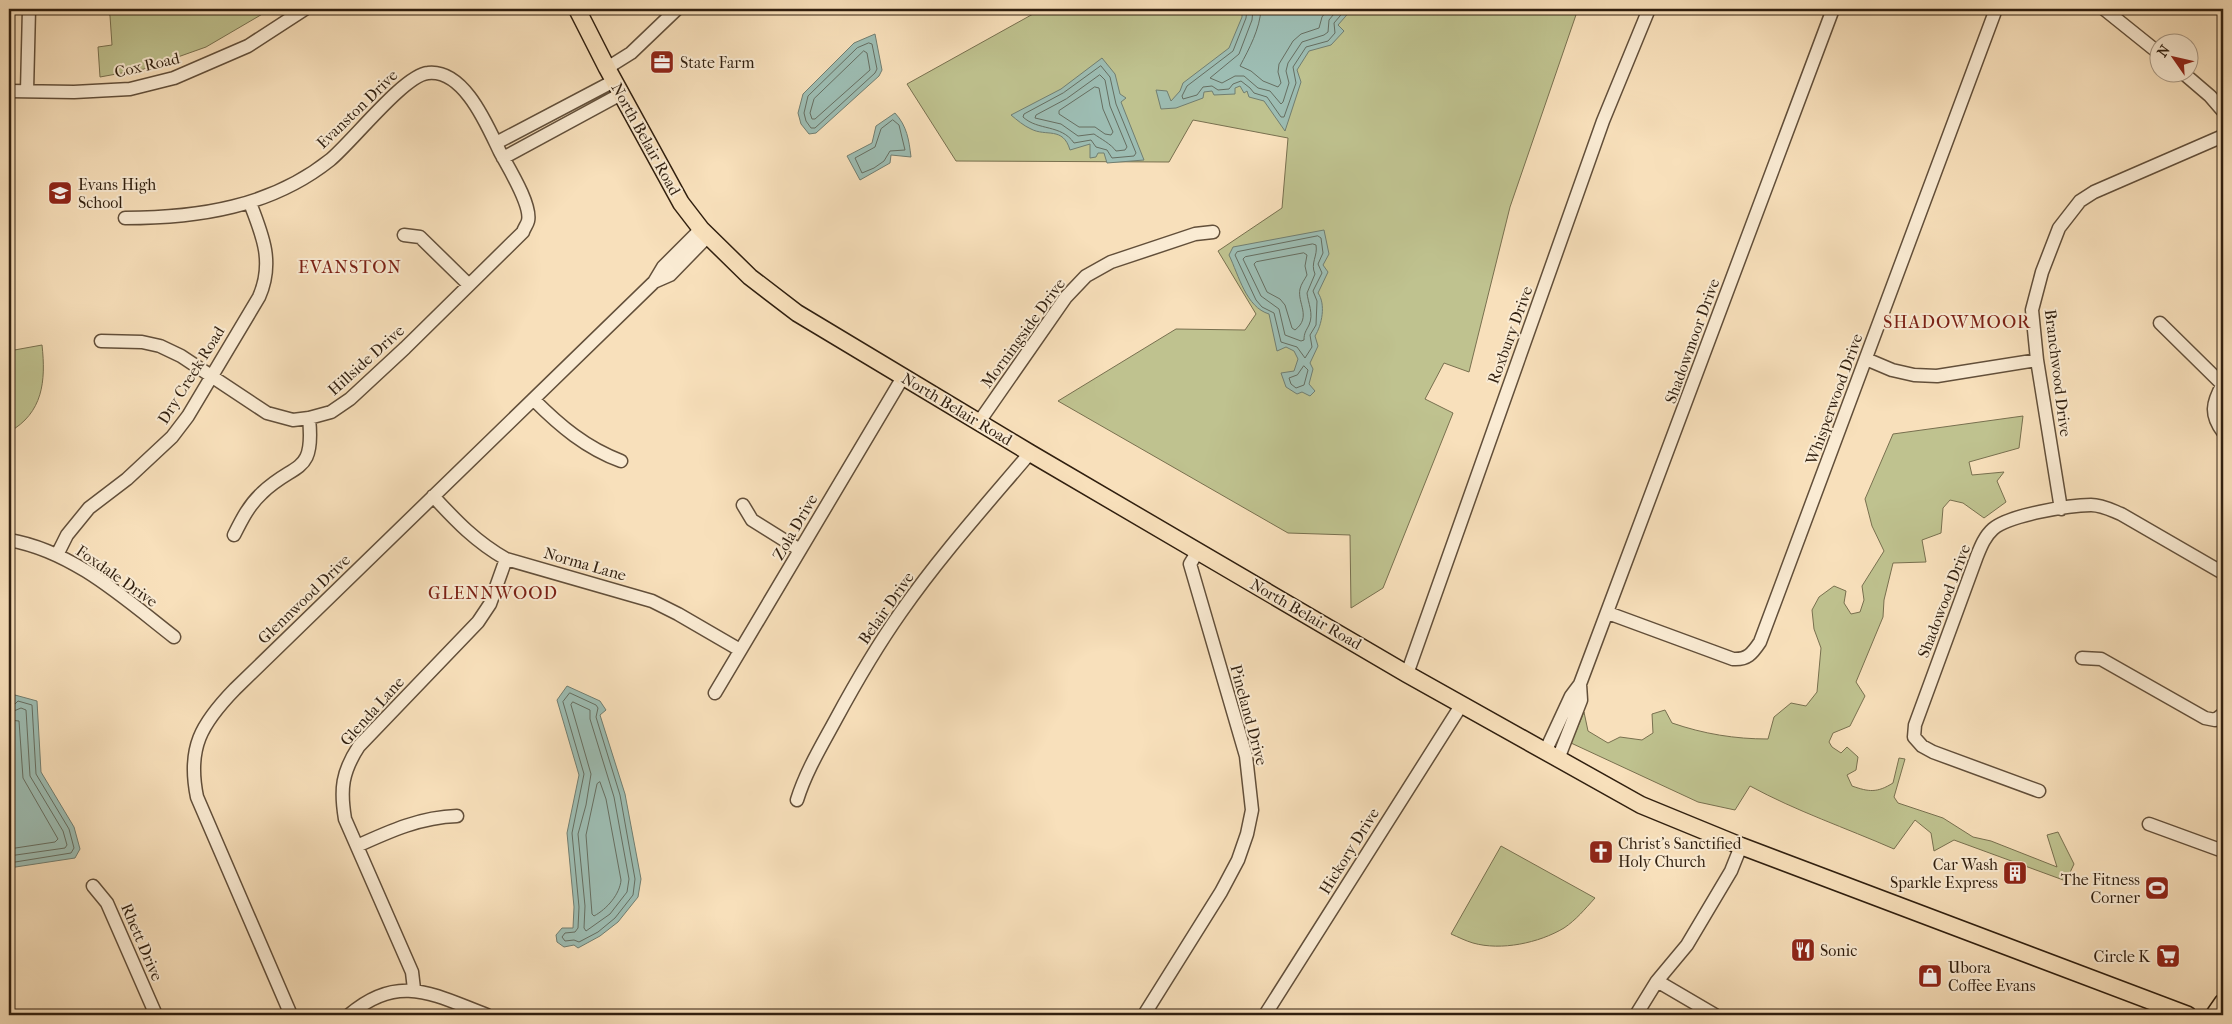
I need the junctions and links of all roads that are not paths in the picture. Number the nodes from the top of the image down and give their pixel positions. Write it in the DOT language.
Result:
graph roads {
  1 [pos="29,9"];
  2 [pos="305,9"];
  3 [pos="578,9"];
  4 [pos="676,9"];
  5 [pos="1648,9"];
  6 [pos="1833,9"];
  7 [pos="1996,9"];
  8 [pos="2104,9"];
  9 [pos="2150,46"];
  10 [pos="614,81"];
  11 [pos="2194,82"];
  12 [pos="9,91"];
  13 [pos="27,91"];
  14 [pos="2223,111"];
  15 [pos="2223,136"];
  16 [pos="496,143"];
  17 [pos="503,158"];
  18 [pos="250,203"];
  19 [pos="126,218"];
  20 [pos="705,232"];
  21 [pos="1213,232"];
  22 [pos="404,235"];
  23 [pos="468,284"];
  24 [pos="2160,323"];
  25 [pos="101,341"];
  26 [pos="1866,358"];
  27 [pos="2037,360"];
  28 [pos="212,376"];
  29 [pos="903,377"];
  30 [pos="2223,384"];
  31 [pos="534,400"];
  32 [pos="309,418"];
  33 [pos="979,422"];
  34 [pos="2223,432"];
  35 [pos="1030,453"];
  36 [pos="621,461"];
  37 [pos="433,496"];
  38 [pos="743,505"];
  39 [pos="2061,509"];
  40 [pos="234,535"];
  41 [pos="9,540"];
  42 [pos="800,550"];
  43 [pos="1198,551"];
  44 [pos="57,556"];
  45 [pos="506,559"];
  46 [pos="2223,573"];
  47 [pos="1608,613"];
  48 [pos="174,637"];
  49 [pos="740,650"];
  50 [pos="2082,658"];
  51 [pos="1407,674"];
  52 [pos="715,693"];
  53 [pos="1462,704"];
  54 [pos="2223,714"];
  55 [pos="1552,756"];
  56 [pos="2039,791"];
  57 [pos="797,800"];
  58 [pos="458,816"];
  59 [pos="2149,824"];
  60 [pos="357,846"];
  61 [pos="1741,846"];
  62 [pos="2223,851"];
  63 [pos="93,886"];
  64 [pos="1657,980"];
  65 [pos="414,989"];
  66 [pos="2144,999"];
  67 [pos="2223,1002"];
  68 [pos="156,1015"];
  69 [pos="291,1015"];
  70 [pos="349,1015"];
  71 [pos="487,1015"];
  72 [pos="1144,1015"];
  73 [pos="1265,1015"];
  74 [pos="1636,1015"];
  75 [pos="1715,1015"];
  76 [pos="2156,1015"];
  77 [pos="2188,1015"];
  78 [pos="2214,1015"];
  1 -- 13 [label="street"];
  2 -- 13 [label="street, Cox Road"];
  3 -- 10 [label="main road, North Belair Road"];
  4 -- 10 [label="street"];
  5 -- 51 [label="street, Roxbury Drive"];
  6 -- 47 [label="street, Shadowmoor Drive"];
  7 -- 26 [label="street, Whisperwood Drive"];
  8 -- 9 [label="street"];
  10 -- 16 [label="street"];
  10 -- 17 [label="street"];
  10 -- 20 [label="main road, North Belair Road"];
  11 -- 14 [label="street"];
  12 -- 13 [label="street, Cox Road"];
  15 -- 27 [label="street, Branchwood Drive"];
  16 -- 17 [label="street, Evanston Drive"];
  16 -- 18 [label="street, Evanston Drive"];
  17 -- 23 [label="street, Hillside Drive"];
  18 -- 19 [label="street, Evanston Drive"];
  18 -- 28 [label="street, Dry Creek Road"];
  20 -- 29 [label="main road, North Belair Road"];
  20 -- 31 [label="street, Glennwood Drive"];
  21 -- 33 [label="street, Morningside Drive"];
  22 -- 23 [label="street"];
  23 -- 32 [label="street, Hillside Drive"];
  24 -- 30 [label="street"];
  25 -- 28 [label="street, Hillside Drive"];
  26 -- 27 [label="street"];
  26 -- 47 [label="street, Whisperwood Drive"];
  27 -- 39 [label="street, Branchwood Drive"];
  28 -- 32 [label="street, Hillside Drive"];
  28 -- 44 [label="street, Dry Creek Road"];
  29 -- 33 [label="main road, North Belair Road"];
  29 -- 42 [label="street, Zola Drive"];
  30 -- 34 [label="street"];
  31 -- 36 [label="street"];
  31 -- 37 [label="street, Glennwood Drive"];
  32 -- 40 [label="street"];
  33 -- 35 [label="main road, North Belair Road"];
  35 -- 43 [label="main road, North Belair Road"];
  35 -- 57 [label="street, Belair Drive"];
  37 -- 45 [label="street, Norma Lane"];
  37 -- 69 [label="street, Glennwood Drive"];
  38 -- 42 [label="street"];
  39 -- 46 [label="street, Shadowood Drive"];
  39 -- 56 [label="street, Shadowood Drive"];
  41 -- 44 [label="street, Foxdale Drive"];
  42 -- 49 [label="street, Zola Drive"];
  43 -- 51 [label="main road, North Belair Road"];
  43 -- 72 [label="street, Pineland Drive"];
  44 -- 48 [label="street, Foxdale Drive"];
  45 -- 49 [label="street, Norma Lane"];
  45 -- 60 [label="street, Glenda Lane"];
  47 -- 55 [label="street, Shadowmoor Drive"];
  49 -- 52 [label="street, Zola Drive"];
  50 -- 54 [label="street"];
  51 -- 53 [label="main road, North Belair Road"];
  53 -- 55 [label="main road, North Belair Road"];
  53 -- 73 [label="street, Hickory Drive"];
  55 -- 61 [label="main road, North Belair Road"];
  58 -- 60 [label="street"];
  59 -- 62 [label="street"];
  60 -- 65 [label="street, Glenda Lane"];
  61 -- 64 [label="street"];
  61 -- 66 [label="main road, North Belair Road"];
  63 -- 68 [label="street, Rhett Drive"];
  64 -- 74 [label="street"];
  64 -- 75 [label="street"];
  65 -- 70 [label="street"];
  65 -- 71 [label="street"];
  66 -- 76 [label="main road"];
  66 -- 77 [label="main road, North Belair Road"];
  67 -- 78 [label="main road"];
}
